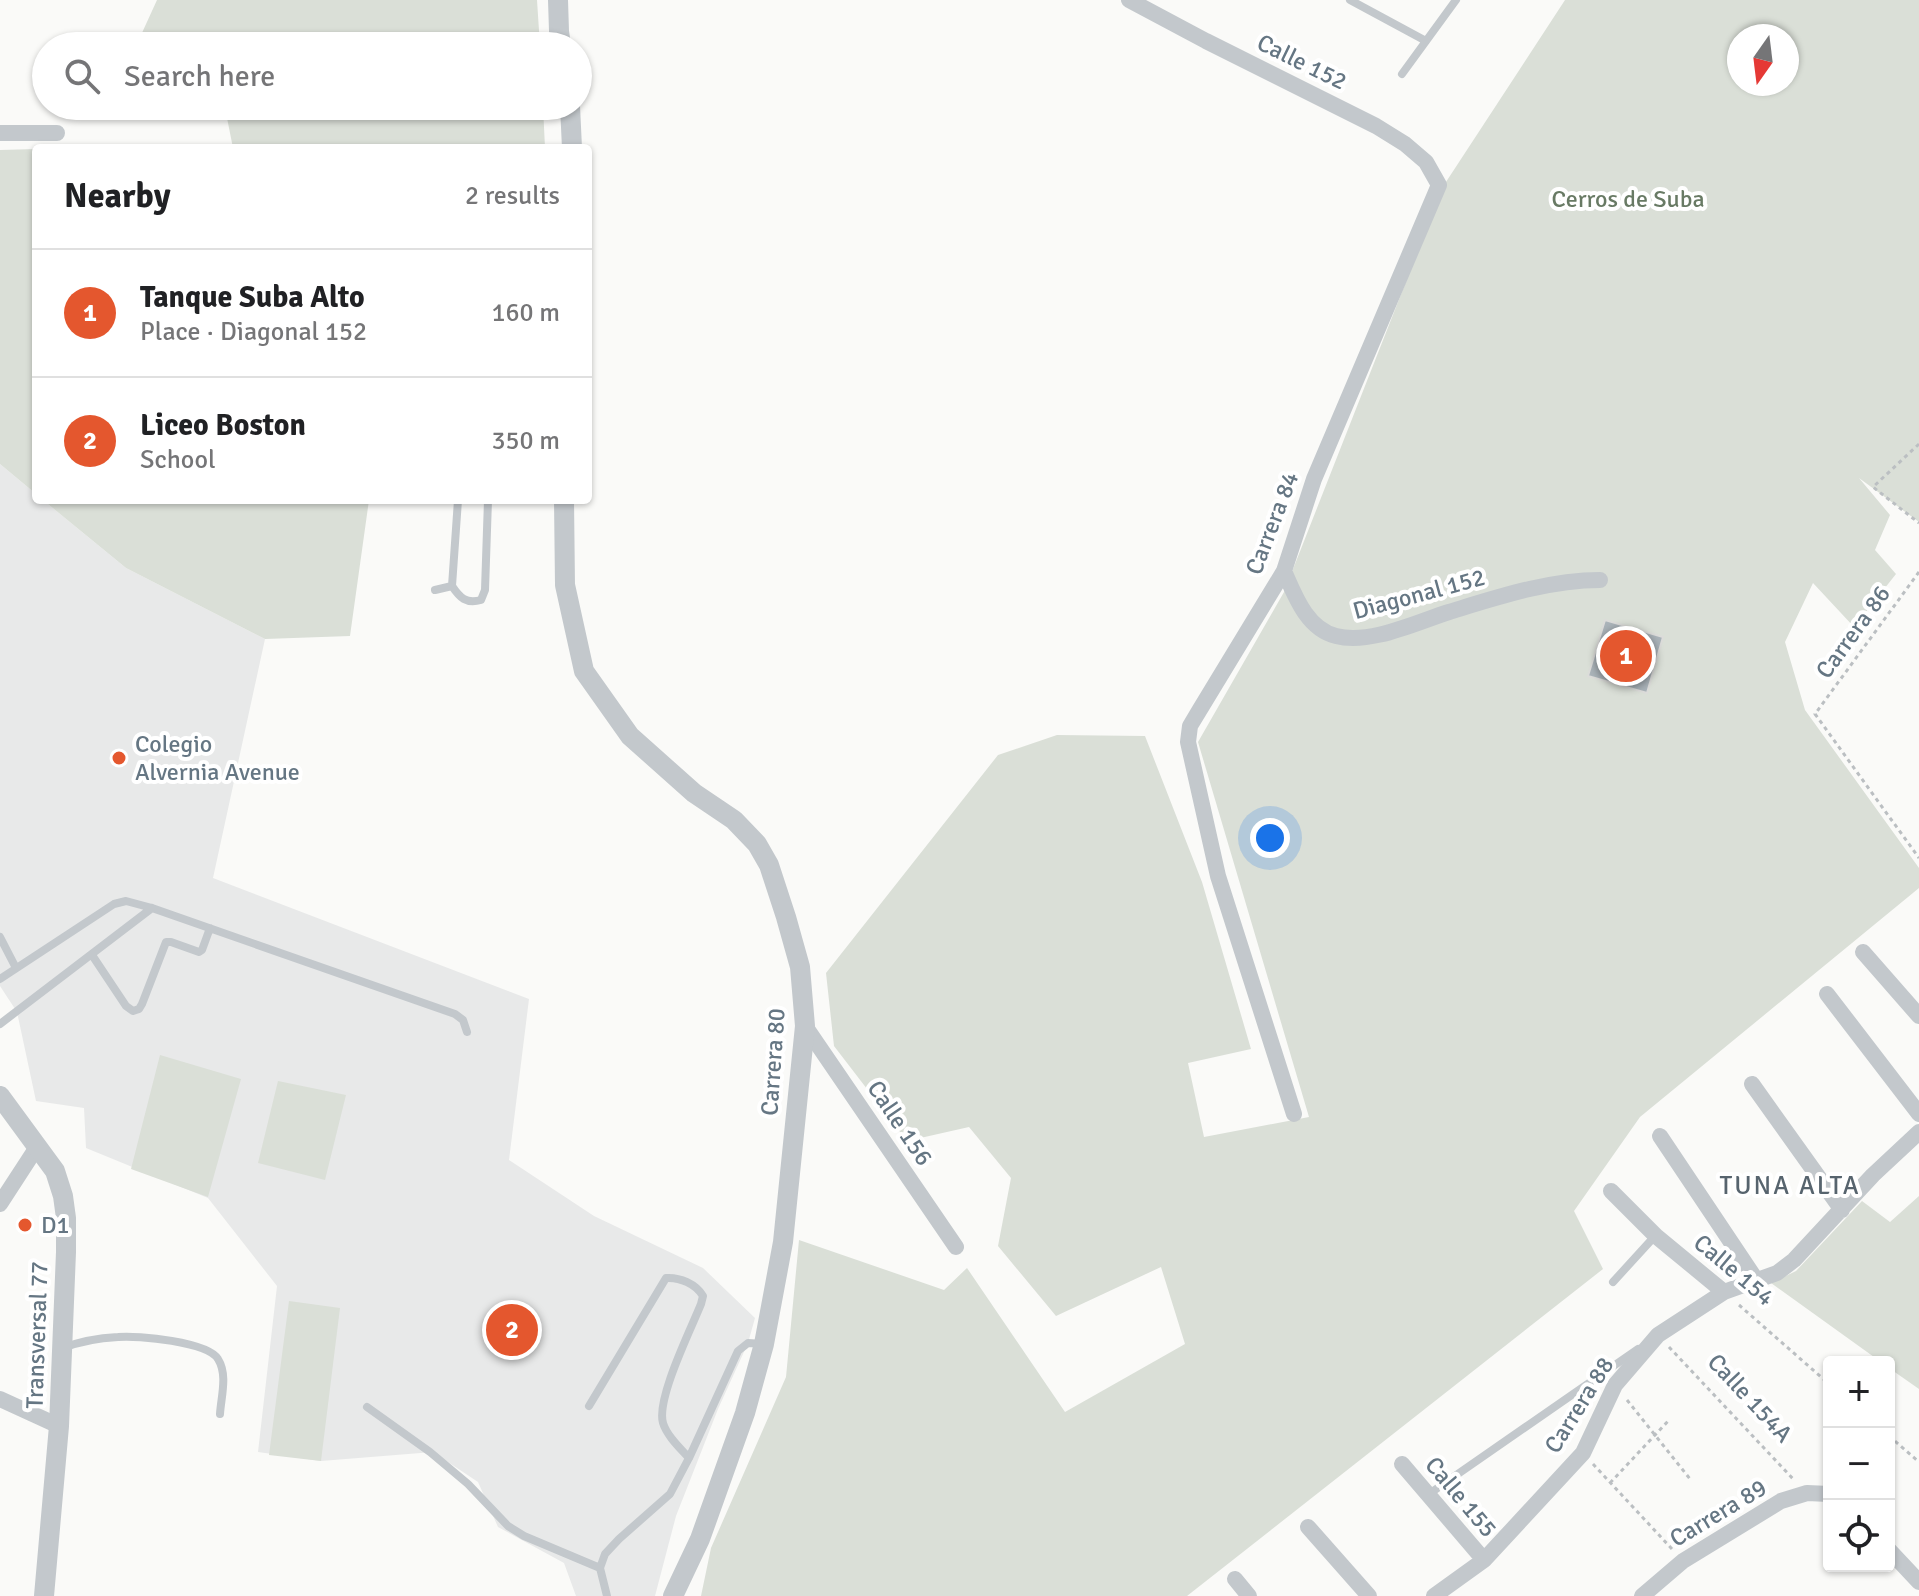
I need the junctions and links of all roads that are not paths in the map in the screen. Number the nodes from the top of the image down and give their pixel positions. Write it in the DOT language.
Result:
graph roads {
  1 [pos="558,0"];
  2 [pos="1129,0"];
  3 [pos="1350,0"];
  4 [pos="1456,0"];
  5 [pos="559,32"];
  6 [pos="1426,41"];
  7 [pos="1402,74"];
  8 [pos="571,120"];
  9 [pos="0,133"];
  10 [pos="57,133"];
  11 [pos="572,144"];
  12 [pos="1439,185"];
  13 [pos="458,504"];
  14 [pos="488,504"];
  15 [pos="564,504"];
  16 [pos="1284,571"];
  17 [pos="1600,580"];
  18 [pos="452,586"];
  19 [pos="435,590"];
  20 [pos="152,908"];
  21 [pos="210,928"];
  22 [pos="0,937"];
  23 [pos="1863,952"];
  24 [pos="92,955"];
  25 [pos="16,968"];
  26 [pos="0,979"];
  27 [pos="1827,994"];
  28 [pos="1919,1016"];
  29 [pos="0,1024"];
  30 [pos="805,1026"];
  31 [pos="467,1032"];
  32 [pos="1752,1084"];
  33 [pos="0,1096"];
  34 [pos="1294,1114"];
  35 [pos="1919,1114"];
  36 [pos="1919,1132"];
  37 [pos="1660,1136"];
  38 [pos="37,1147"];
  39 [pos="1611,1191"];
  40 [pos="0,1203"];
  41 [pos="1842,1210"];
  42 [pos="1656,1236"];
  43 [pos="956,1247"];
  44 [pos="1757,1281"];
  45 [pos="1613,1282"];
  46 [pos="1724,1292"];
  47 [pos="1658,1335"];
  48 [pos="764,1344"];
  49 [pos="63,1348"];
  50 [pos="0,1399"];
  51 [pos="589,1406"];
  52 [pos="367,1407"];
  53 [pos="220,1414"];
  54 [pos="59,1426"];
  55 [pos="689,1458"];
  56 [pos="1402,1464"];
  57 [pos="1823,1494"];
  58 [pos="1428,1495"];
  59 [pos="1308,1527"];
  60 [pos="1895,1556"];
  61 [pos="1484,1560"];
  62 [pos="600,1568"];
  63 [pos="1235,1579"];
  64 [pos="1919,1582"];
  65 [pos="1439,1595"];
  66 [pos="44,1596"];
  67 [pos="607,1596"];
  68 [pos="673,1596"];
  69 [pos="1249,1596"];
  70 [pos="1369,1596"];
  71 [pos="1642,1596"];
  1 -- 5 [label="street"];
  2 -- 12 [label="street, Calle 152"];
  3 -- 6 [label="lane"];
  4 -- 6 [label="lane"];
  6 -- 7 [label="lane"];
  8 -- 11 [label="street"];
  9 -- 10 [label="street"];
  12 -- 16 [label="street, Carrera 84"];
  13 -- 18 [label="lane"];
  14 -- 18 [label="lane"];
  15 -- 30 [label="street, Carrera 80"];
  16 -- 17 [label="street, Diagonal 152"];
  16 -- 34 [label="street, Carrera 84"];
  18 -- 19 [label="lane"];
  20 -- 21 [label="lane"];
  20 -- 24 [label="lane"];
  20 -- 25 [label="lane"];
  21 -- 24 [label="lane"];
  21 -- 31 [label="lane"];
  22 -- 25 [label="lane"];
  23 -- 28 [label="street"];
  24 -- 29 [label="lane"];
  25 -- 26 [label="lane"];
  27 -- 35 [label="street"];
  30 -- 43 [label="street, Calle 156"];
  30 -- 48 [label="street, Carrera 80"];
  32 -- 41 [label="street"];
  33 -- 38 [label="street, Transversal 77"];
  36 -- 41 [label="street, Carrera 88"];
  37 -- 44 [label="street"];
  38 -- 40 [label="street"];
  38 -- 49 [label="street, Transversal 77"];
  39 -- 42 [label="street, Calle 154"];
  41 -- 44 [label="street, Carrera 88"];
  42 -- 45 [label="lane"];
  42 -- 46 [label="street, Calle 154"];
  44 -- 46 [label="street, Carrera 88"];
  46 -- 47 [label="street, Carrera 88"];
  47 -- 58 [label="lane"];
  47 -- 61 [label="street, Carrera 88"];
  48 -- 55 [label="lane"];
  48 -- 68 [label="street, Carrera 80"];
  49 -- 53 [label="lane"];
  49 -- 54 [label="street, Transversal 77"];
  50 -- 54 [label="street"];
  51 -- 55 [label="lane"];
  52 -- 62 [label="lane"];
  54 -- 66 [label="street, Transversal 77"];
  55 -- 62 [label="lane"];
  56 -- 58 [label="street, Calle 155"];
  57 -- 71 [label="street, Carrera 89"];
  58 -- 61 [label="street, Calle 155"];
  59 -- 70 [label="street"];
  60 -- 64 [label="street"];
  61 -- 65 [label="street, Carrera 88"];
  62 -- 67 [label="lane"];
  63 -- 69 [label="street"];
}
